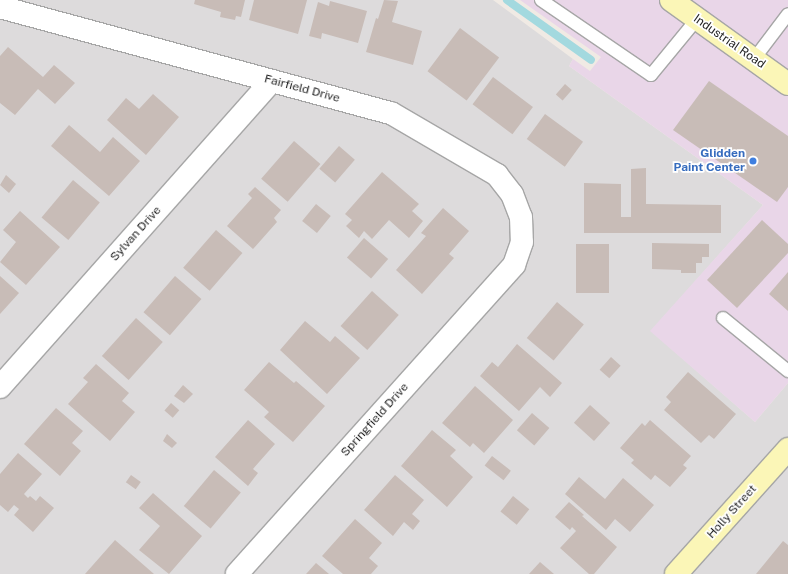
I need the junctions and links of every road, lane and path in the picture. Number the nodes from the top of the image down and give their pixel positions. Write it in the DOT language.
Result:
graph roads {
  1 [pos="541,0"];
  2 [pos="671,0"];
  3 [pos="0,7"];
  4 [pos="788,14"];
  5 [pos="697,19"];
  6 [pos="754,59"];
  7 [pos="272,81"];
  8 [pos="788,84"];
  9 [pos="514,265"];
  10 [pos="724,318"];
  11 [pos="788,371"];
  12 [pos="0,387"];
  13 [pos="788,449"];
  14 [pos="237,574"];
  15 [pos="676,574"];
  1 -- 5 [label="lane"];
  2 -- 5 [label="main road, Industrial Road"];
  3 -- 7 [label="street, Fairfield Drive"];
  4 -- 6 [label="lane"];
  5 -- 6 [label="main road, Industrial Road"];
  6 -- 8 [label="main road, Industrial Road"];
  7 -- 9 [label="street, Fairfield Drive"];
  7 -- 12 [label="street, Sylvan Drive"];
  9 -- 14 [label="street, Springfield Drive"];
  10 -- 11 [label="lane"];
  13 -- 15 [label="main road, Holly Street"];
}
